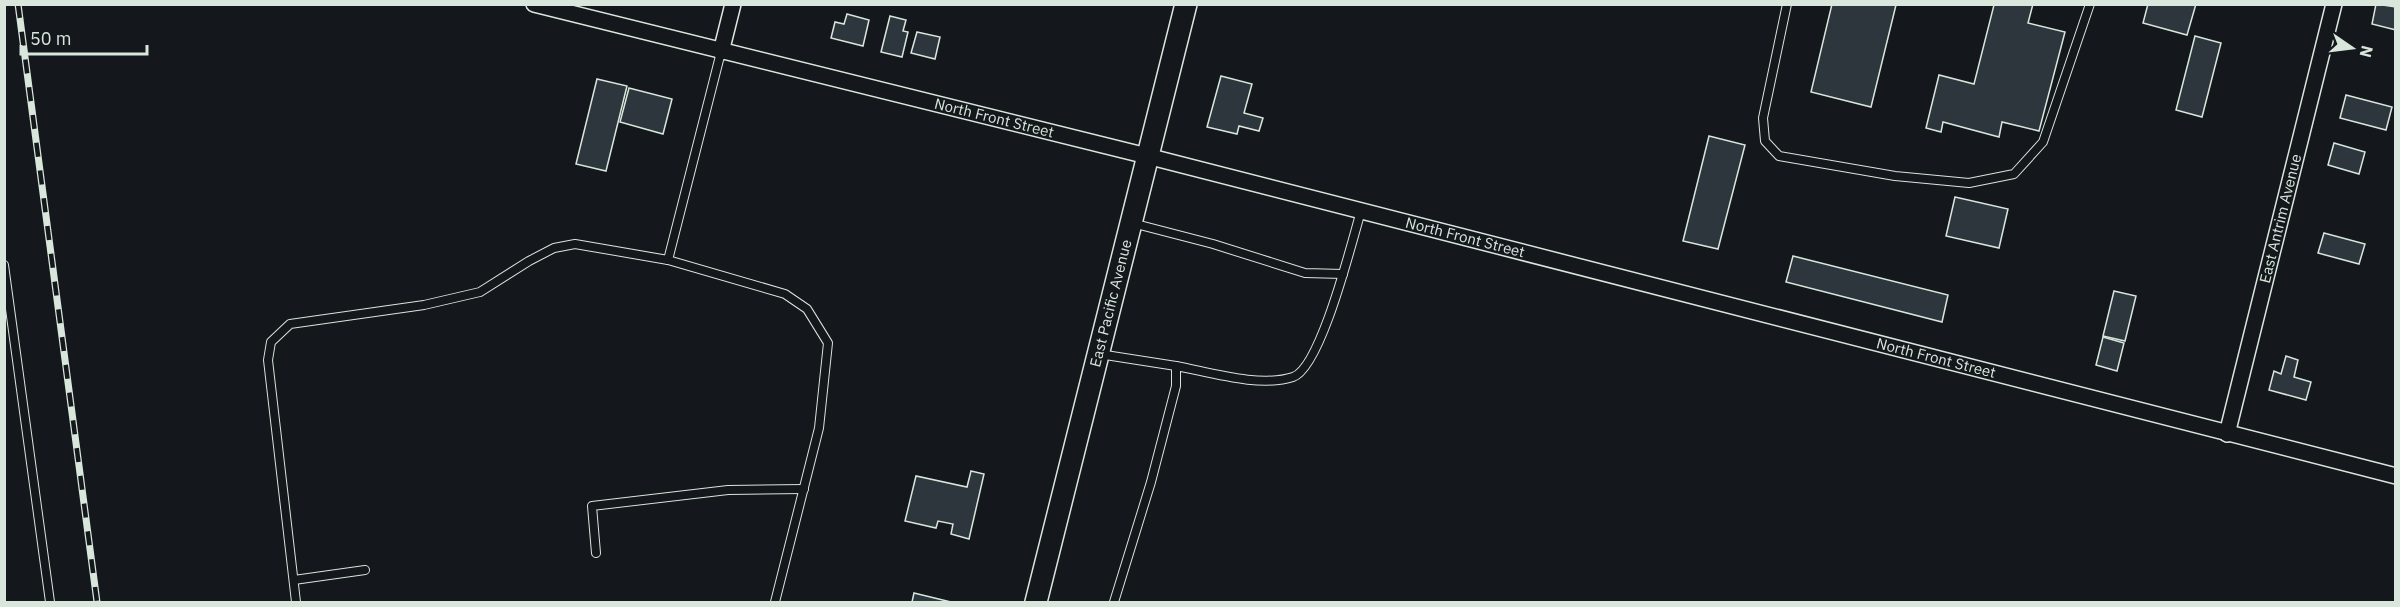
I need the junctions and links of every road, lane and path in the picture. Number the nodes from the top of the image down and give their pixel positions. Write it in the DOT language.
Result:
graph roads {
  1 [pos="534,4"];
  2 [pos="733,4"];
  3 [pos="1186,4"];
  4 [pos="1787,4"];
  5 [pos="2090,4"];
  6 [pos="2334,4"];
  7 [pos="721,52"];
  8 [pos="1147,156"];
  9 [pos="1361,211"];
  10 [pos="1131,223"];
  11 [pos="668,260"];
  12 [pos="4,265"];
  13 [pos="1342,274"];
  14 [pos="1098,354"];
  15 [pos="1176,366"];
  16 [pos="2226,434"];
  17 [pos="2396,476"];
  18 [pos="804,489"];
  19 [pos="596,553"];
  20 [pos="365,570"];
  21 [pos="294,580"];
  22 [pos="50,603"];
  23 [pos="296,603"];
  24 [pos="775,603"];
  25 [pos="1036,603"];
  26 [pos="1114,603"];
  1 -- 7 [label="street, North Front Street"];
  2 -- 7 [label="street"];
  3 -- 8 [label="main road, East Pacific Avenue"];
  4 -- 5 [label="lane"];
  6 -- 16 [label="street, East Antrim Avenue"];
  7 -- 8 [label="street, North Front Street"];
  7 -- 11 [label="lane"];
  8 -- 9 [label="street, North Front Street"];
  8 -- 10 [label="main road, East Pacific Avenue"];
  9 -- 13 [label="lane"];
  9 -- 16 [label="street, North Front Street"];
  10 -- 13 [label="lane"];
  10 -- 14 [label="main road, East Pacific Avenue"];
  11 -- 18 [label="lane"];
  11 -- 21 [label="lane"];
  12 -- 22 [label="lane"];
  13 -- 15 [label="lane"];
  14 -- 15 [label="lane"];
  14 -- 25 [label="main road, East Pacific Avenue"];
  15 -- 26 [label="lane"];
  16 -- 17 [label="street, North Front Street"];
  18 -- 19 [label="lane"];
  18 -- 24 [label="lane"];
  20 -- 21 [label="lane"];
  21 -- 23 [label="lane"];
}
